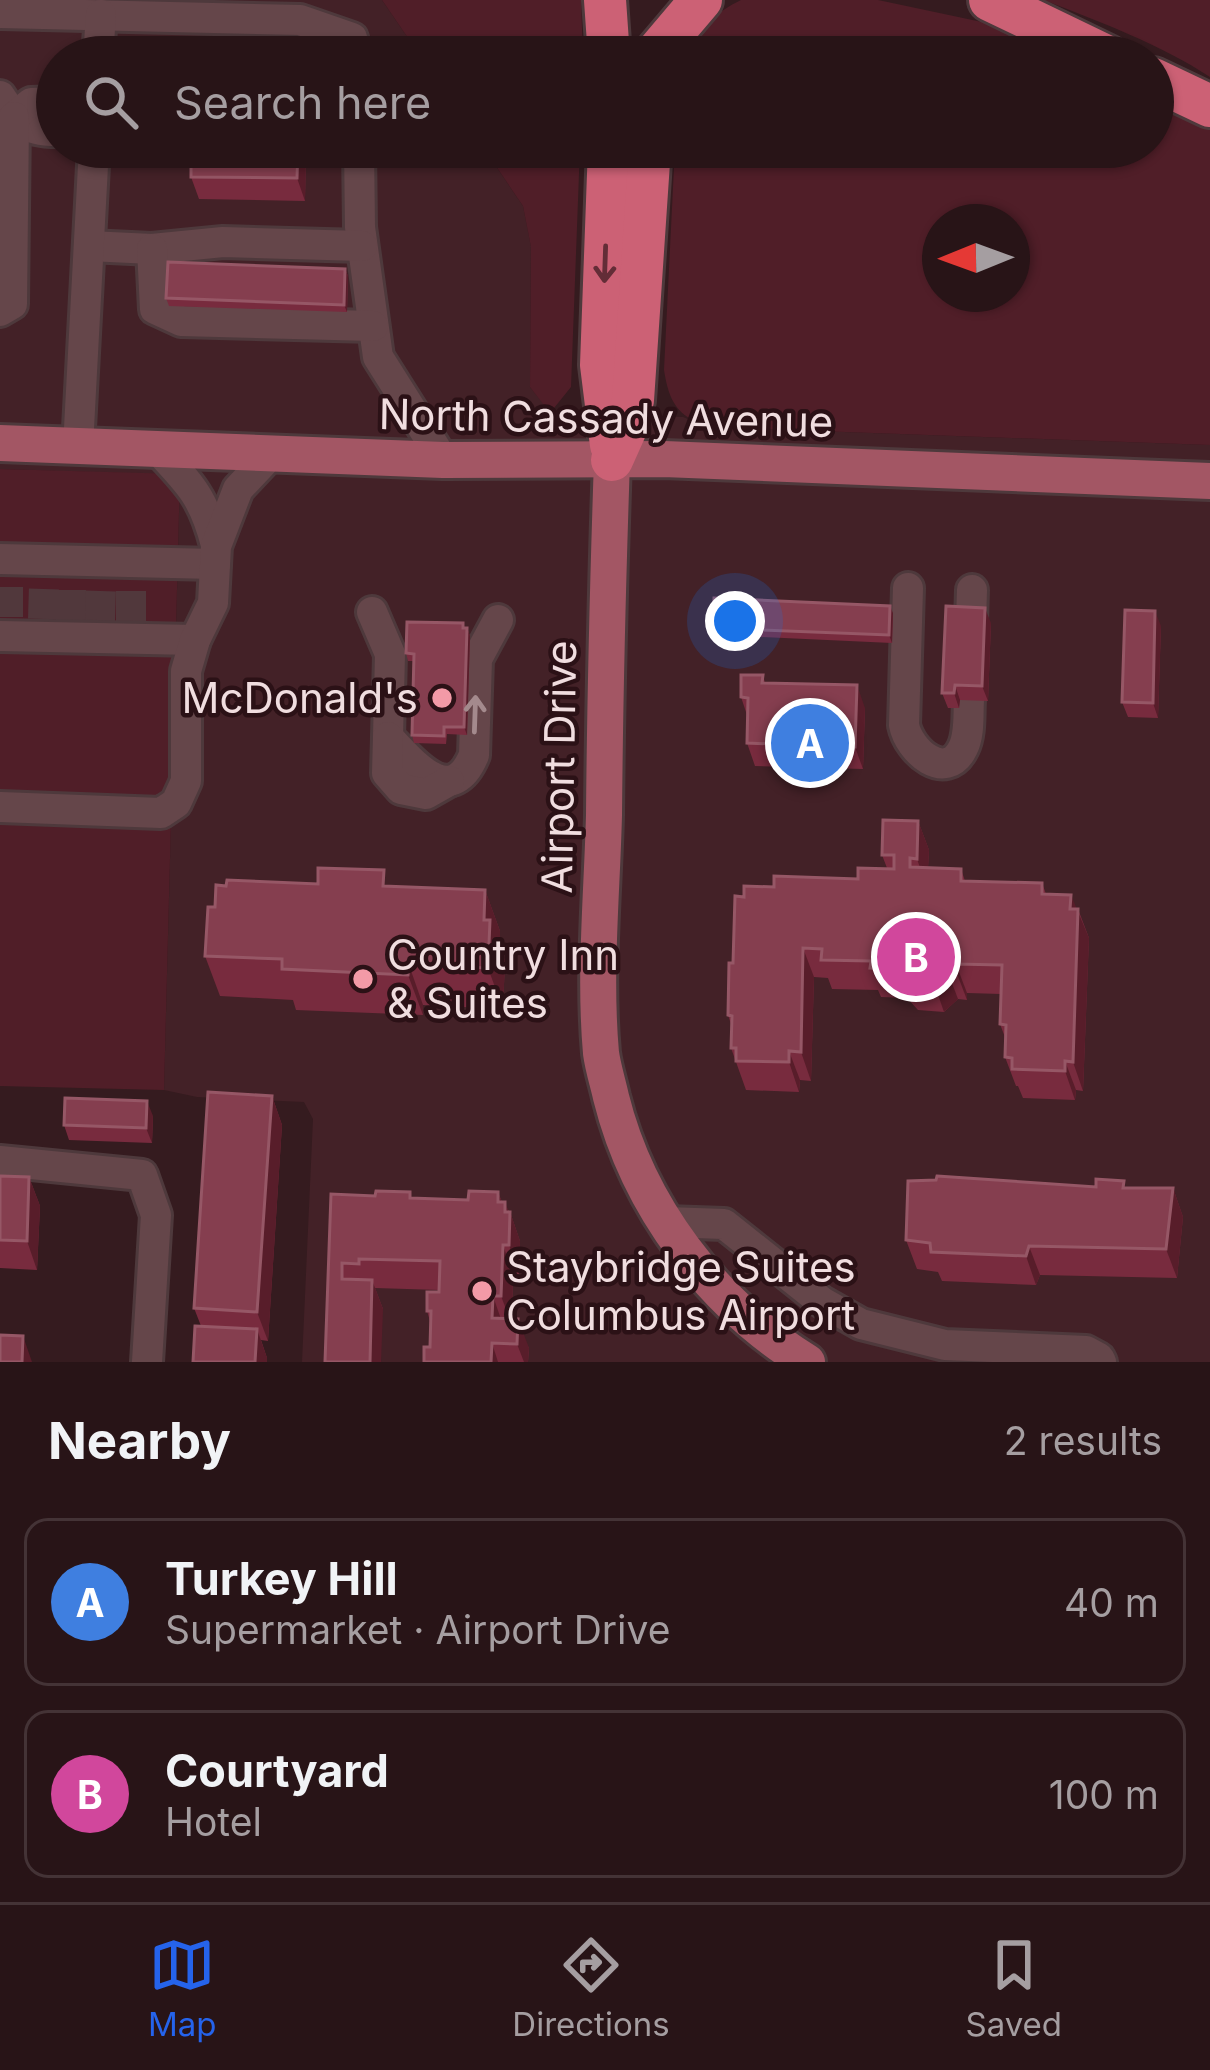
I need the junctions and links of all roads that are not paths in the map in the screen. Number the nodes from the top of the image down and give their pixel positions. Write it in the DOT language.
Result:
graph roads {
  1 [pos="605,0"];
  2 [pos="657,0"];
  3 [pos="701,0"];
  4 [pos="990,0"];
  5 [pos="0,13"];
  6 [pos="101,15"];
  7 [pos="100,36"];
  8 [pos="346,36"];
  9 [pos="608,36"];
  10 [pos="656,36"];
  11 [pos="671,36"];
  12 [pos="1065,36"];
  13 [pos="1174,89"];
  14 [pos="1210,106"];
  15 [pos="7,107"];
  16 [pos="36,131"];
  17 [pos="93,168"];
  18 [pos="360,168"];
  19 [pos="608,168"];
  20 [pos="649,168"];
  21 [pos="88,246"];
  22 [pos="362,246"];
  23 [pos="152,249"];
  24 [pos="0,310"];
  25 [pos="373,326"];
  26 [pos="0,443"];
  27 [pos="78,447"];
  28 [pos="158,450"];
  29 [pos="271,454"];
  30 [pos="443,460"];
  31 [pos="613,460"];
  32 [pos="1210,481"];
  33 [pos="216,555"];
  34 [pos="6,567"];
  35 [pos="908,588"];
  36 [pos="972,590"];
  37 [pos="372,612"];
  38 [pos="498,620"];
  39 [pos="971,622"];
  40 [pos="5,630"];
  41 [pos="195,640"];
  42 [pos="968,700"];
  43 [pos="0,807"];
  44 [pos="0,1161"];
  45 [pos="667,1222"];
  46 [pos="786,1357"];
  47 [pos="147,1362"];
  48 [pos="1101,1362"];
  1 -- 9 [label="highway"];
  2 -- 10 [label="highway"];
  3 -- 11 [label="highway"];
  4 -- 12 [label="highway"];
  5 -- 6 [label="street"];
  6 -- 7 [label="street"];
  6 -- 8 [label="street"];
  13 -- 14 [label="highway"];
  15 -- 16 [label="street"];
  15 -- 24 [label="street"];
  17 -- 21 [label="street"];
  18 -- 22 [label="street"];
  19 -- 31 [label="highway, one-way"];
  20 -- 31 [label="highway"];
  21 -- 23 [label="street"];
  21 -- 27 [label="street"];
  22 -- 23 [label="street"];
  22 -- 25 [label="street"];
  23 -- 25 [label="street"];
  25 -- 30 [label="street"];
  26 -- 27 [label="main road, North Cassady Avenue"];
  27 -- 28 [label="main road, North Cassady Avenue"];
  28 -- 29 [label="main road, North Cassady Avenue"];
  28 -- 33 [label="street"];
  29 -- 30 [label="main road, North Cassady Avenue"];
  29 -- 33 [label="street"];
  30 -- 31 [label="main road, North Cassady Avenue"];
  31 -- 32 [label="main road, North Cassady Avenue"];
  31 -- 45 [label="main road, Airport Drive"];
  33 -- 34 [label="street"];
  33 -- 41 [label="street"];
  35 -- 42 [label="street"];
  36 -- 39 [label="street"];
  37 -- 38 [label="street, one-way"];
  40 -- 41 [label="street"];
  41 -- 43 [label="street"];
  44 -- 47 [label="street"];
  45 -- 46 [label="main road, Airport Drive"];
  45 -- 48 [label="street"];
}
